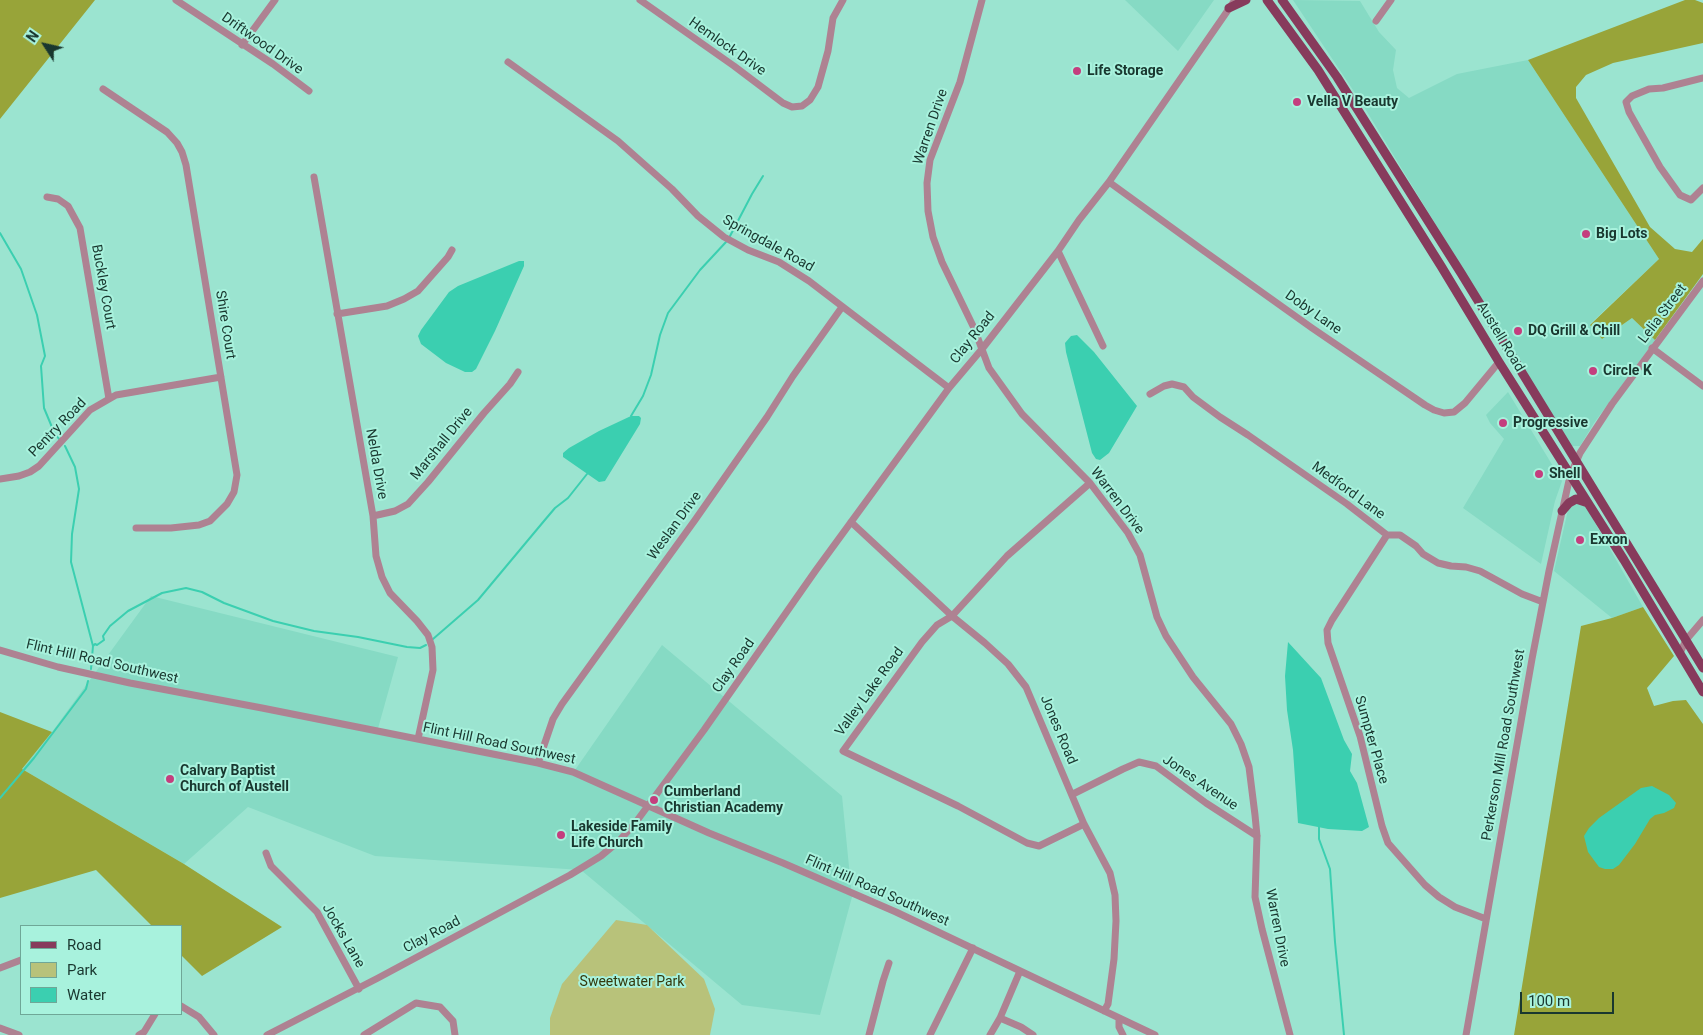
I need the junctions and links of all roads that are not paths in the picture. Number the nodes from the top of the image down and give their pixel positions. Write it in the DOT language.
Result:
graph roads {
  1 [pos="176,0"];
  2 [pos="275,0"];
  3 [pos="640,0"];
  4 [pos="842,0"];
  5 [pos="982,0"];
  6 [pos="1246,0"];
  7 [pos="1257,0"];
  8 [pos="1282,0"];
  9 [pos="1391,0"];
  10 [pos="1269,2"];
  11 [pos="1232,4"];
  12 [pos="1376,21"];
  13 [pos="242,45"];
  14 [pos="508,62"];
  15 [pos="1703,78"];
  16 [pos="103,89"];
  17 [pos="309,91"];
  18 [pos="314,177"];
  19 [pos="1109,182"];
  20 [pos="1703,188"];
  21 [pos="47,197"];
  22 [pos="452,250"];
  23 [pos="1058,251"];
  24 [pos="1703,281"];
  25 [pos="842,307"];
  26 [pos="337,314"];
  27 [pos="1102,346"];
  28 [pos="1652,348"];
  29 [pos="982,349"];
  30 [pos="1499,362"];
  31 [pos="518,372"];
  32 [pos="221,377"];
  33 [pos="1703,386"];
  34 [pos="949,388"];
  35 [pos="1150,394"];
  36 [pos="109,399"];
  37 [pos="1576,461"];
  38 [pos="1570,476"];
  39 [pos="0,479"];
  40 [pos="1090,483"];
  41 [pos="1588,503"];
  42 [pos="1562,511"];
  43 [pos="373,516"];
  44 [pos="851,522"];
  45 [pos="136,528"];
  46 [pos="1387,535"];
  47 [pos="1543,602"];
  48 [pos="952,616"];
  49 [pos="1703,620"];
  50 [pos="1686,640"];
  51 [pos="0,650"];
  52 [pos="1680,654"];
  53 [pos="1703,668"];
  54 [pos="1703,692"];
  55 [pos="418,739"];
  56 [pos="538,763"];
  57 [pos="1073,794"];
  58 [pos="647,805"];
  59 [pos="1084,824"];
  60 [pos="1257,836"];
  61 [pos="266,853"];
  62 [pos="1486,919"];
  63 [pos="973,948"];
  64 [pos="20,960"];
  65 [pos="889,963"];
  66 [pos="0,968"];
  67 [pos="1020,971"];
  68 [pos="359,988"];
  69 [pos="182,1007"];
  70 [pos="1104,1011"];
  71 [pos="154,1015"];
  72 [pos="1000,1018"];
  73 [pos="1119,1018"];
  74 [pos="0,1028"];
  75 [pos="19,1035"];
  76 [pos="139,1035"];
  77 [pos="214,1035"];
  78 [pos="267,1035"];
  79 [pos="364,1035"];
  80 [pos="455,1035"];
  81 [pos="869,1035"];
  82 [pos="930,1035"];
  83 [pos="990,1035"];
  84 [pos="1033,1035"];
  85 [pos="1123,1035"];
  86 [pos="1155,1035"];
  87 [pos="1290,1035"];
  88 [pos="1466,1035"];
  1 -- 13 [label="street, Driftwood Drive"];
  2 -- 13 [label="street"];
  3 -- 4 [label="street, Hemlock Drive"];
  5 -- 29 [label="street, Warren Drive"];
  6 -- 11 [label="main road"];
  7 -- 10 [label="main road"];
  8 -- 37 [label="main road, Austell Road"];
  9 -- 12 [label="street"];
  10 -- 30 [label="main road, Austell Road"];
  11 -- 19 [label="street, Clay Road"];
  13 -- 17 [label="street, Driftwood Drive"];
  14 -- 25 [label="street, Springdale Road"];
  15 -- 20 [label="street"];
  16 -- 32 [label="street, Shire Court"];
  18 -- 26 [label="street, Nelda Drive"];
  19 -- 23 [label="street, Clay Road"];
  19 -- 30 [label="street, Doby Lane"];
  21 -- 36 [label="street, Buckley Court"];
  22 -- 26 [label="street"];
  23 -- 27 [label="street"];
  23 -- 29 [label="street, Clay Road"];
  24 -- 28 [label="street, Lelia Street"];
  25 -- 34 [label="street, Springdale Road"];
  25 -- 56 [label="street, Weslan Drive"];
  26 -- 43 [label="street, Nelda Drive"];
  28 -- 33 [label="street"];
  28 -- 37 [label="street, Lelia Street"];
  29 -- 34 [label="street, Clay Road"];
  29 -- 40 [label="street, Warren Drive"];
  30 -- 38 [label="main road, Austell Road"];
  31 -- 43 [label="street, Marshall Drive"];
  32 -- 36 [label="street, Pentry Road"];
  32 -- 45 [label="street, Shire Court"];
  34 -- 44 [label="street, Clay Road"];
  35 -- 46 [label="street, Medford Lane"];
  36 -- 39 [label="street, Pentry Road"];
  37 -- 38 [label="street, Perkerson Mill Road Southwest"];
  37 -- 50 [label="main road, Austell Road"];
  38 -- 41 [label="main road, Austell Road"];
  38 -- 42 [label="street, Perkerson Mill Road Southwest"];
  40 -- 48 [label="street, Valley Lake Road"];
  40 -- 60 [label="street, Warren Drive"];
  41 -- 42 [label="main road"];
  41 -- 52 [label="main road, Austell Road"];
  42 -- 47 [label="street, Perkerson Mill Road Southwest"];
  43 -- 55 [label="street, Nelda Drive"];
  44 -- 48 [label="street, Jones Road"];
  44 -- 58 [label="street, Clay Road"];
  46 -- 47 [label="street, Medford Lane"];
  46 -- 62 [label="street, Sumpter Place"];
  47 -- 62 [label="street, Perkerson Mill Road Southwest"];
  48 -- 57 [label="street, Jones Road"];
  48 -- 59 [label="street, Valley Lake Road"];
  49 -- 50 [label="street"];
  50 -- 52 [label="street"];
  50 -- 53 [label="main road, Austell Road"];
  51 -- 55 [label="street, Flint Hill Road Southwest"];
  52 -- 54 [label="main road, Austell Road"];
  55 -- 56 [label="street, Flint Hill Road Southwest"];
  56 -- 58 [label="street, Flint Hill Road Southwest"];
  57 -- 59 [label="street, Jones Road"];
  57 -- 60 [label="street, Jones Avenue"];
  58 -- 63 [label="street, Flint Hill Road Southwest"];
  58 -- 68 [label="street, Clay Road"];
  59 -- 70 [label="street, Jones Road"];
  60 -- 87 [label="street, Warren Drive"];
  61 -- 68 [label="street, Jocks Lane"];
  62 -- 88 [label="street, Perkerson Mill Road Southwest"];
  63 -- 67 [label="street, Flint Hill Road Southwest"];
  63 -- 82 [label="street"];
  64 -- 66 [label="street"];
  65 -- 81 [label="street"];
  67 -- 70 [label="street, Flint Hill Road Southwest"];
  67 -- 72 [label="street"];
  68 -- 78 [label="street, Clay Road"];
  69 -- 77 [label="street"];
  70 -- 73 [label="street, Flint Hill Road Southwest"];
  71 -- 76 [label="street"];
  72 -- 83 [label="street"];
  72 -- 84 [label="street"];
  73 -- 85 [label="street"];
  73 -- 86 [label="street, Flint Hill Road Southwest"];
  74 -- 75 [label="street"];
  79 -- 80 [label="street"];
}
